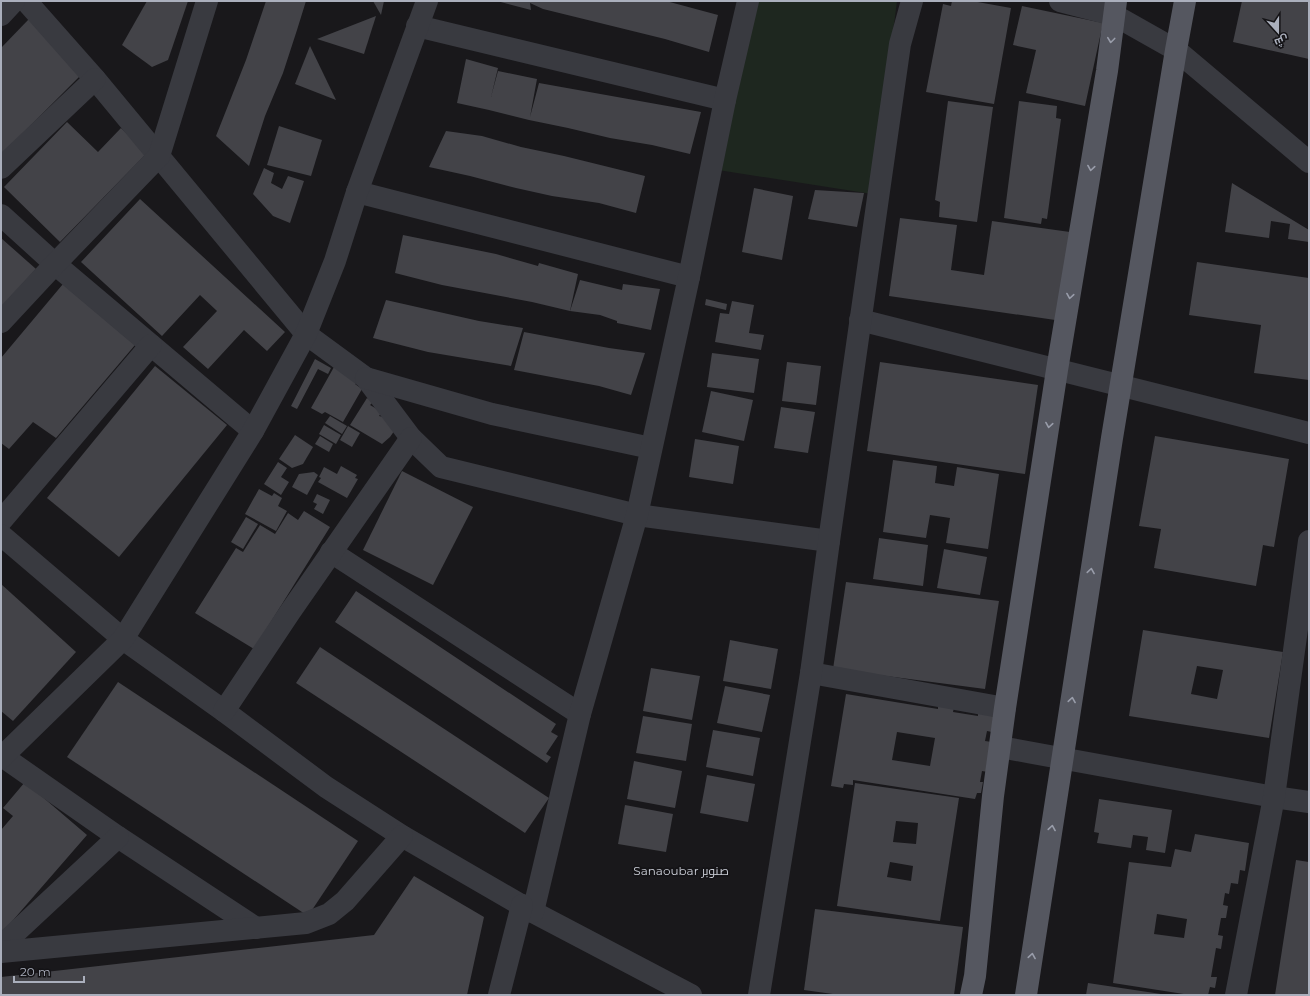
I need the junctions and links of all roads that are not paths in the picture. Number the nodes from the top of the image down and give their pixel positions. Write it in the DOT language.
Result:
graph roads {
  1 [pos="14,1"];
  2 [pos="26,1"];
  3 [pos="207,1"];
  4 [pos="427,1"];
  5 [pos="748,1"];
  6 [pos="912,1"];
  7 [pos="1060,1"];
  8 [pos="1185,1"];
  9 [pos="1115,8"];
  10 [pos="1,15"];
  11 [pos="417,26"];
  12 [pos="1176,50"];
  13 [pos="95,79"];
  14 [pos="726,100"];
  15 [pos="159,156"];
  16 [pos="1309,162"];
  17 [pos="1,168"];
  18 [pos="357,192"];
  19 [pos="1,215"];
  20 [pos="55,264"];
  21 [pos="689,277"];
  22 [pos="860,320"];
  23 [pos="1,322"];
  24 [pos="306,334"];
  25 [pos="151,345"];
  26 [pos="1057,370"];
  27 [pos="366,378"];
  28 [pos="1120,386"];
  29 [pos="253,431"];
  30 [pos="1309,433"];
  31 [pos="411,438"];
  32 [pos="651,448"];
  33 [pos="637,514"];
  34 [pos="1,521"];
  35 [pos="1,535"];
  36 [pos="829,541"];
  37 [pos="1309,541"];
  38 [pos="331,552"];
  39 [pos="123,640"];
  40 [pos="811,674"];
  41 [pos="1005,708"];
  42 [pos="224,711"];
  43 [pos="580,714"];
  44 [pos="1000,747"];
  45 [pos="2,757"];
  46 [pos="1063,758"];
  47 [pos="1274,797"];
  48 [pos="1309,802"];
  49 [pos="402,836"];
  50 [pos="118,837"];
  51 [pos="527,909"];
  52 [pos="256,928"];
  53 [pos="1,946"];
  54 [pos="1,952"];
  55 [pos="499,995"];
  56 [pos="691,995"];
  57 [pos="759,995"];
  58 [pos="971,995"];
  59 [pos="1026,995"];
  60 [pos="1236,995"];
  1 -- 10 [label="street"];
  2 -- 13 [label="street"];
  3 -- 15 [label="street"];
  4 -- 11 [label="street"];
  5 -- 14 [label="street"];
  6 -- 22 [label="street"];
  7 -- 9 [label="street"];
  8 -- 12 [label="main road"];
  9 -- 12 [label="street"];
  9 -- 26 [label="main road, one-way"];
  11 -- 14 [label="street"];
  11 -- 18 [label="street"];
  12 -- 16 [label="street"];
  12 -- 28 [label="main road"];
  13 -- 15 [label="street"];
  13 -- 17 [label="street"];
  14 -- 21 [label="street"];
  15 -- 20 [label="street"];
  15 -- 24 [label="street"];
  18 -- 21 [label="street"];
  18 -- 24 [label="street"];
  19 -- 20 [label="street"];
  20 -- 23 [label="street"];
  20 -- 25 [label="street"];
  21 -- 32 [label="street"];
  22 -- 26 [label="street"];
  22 -- 36 [label="street"];
  24 -- 27 [label="street"];
  24 -- 29 [label="street"];
  25 -- 29 [label="street"];
  25 -- 34 [label="street"];
  26 -- 28 [label="street"];
  26 -- 41 [label="main road, one-way"];
  27 -- 31 [label="street"];
  27 -- 32 [label="street"];
  28 -- 30 [label="street"];
  46 -- 28 [label="main road, one-way"];
  29 -- 39 [label="street"];
  31 -- 33 [label="street"];
  31 -- 38 [label="street"];
  32 -- 33 [label="street"];
  33 -- 36 [label="street"];
  33 -- 43 [label="street"];
  35 -- 39 [label="street"];
  36 -- 40 [label="street"];
  37 -- 47 [label="street"];
  38 -- 42 [label="street"];
  38 -- 43 [label="street"];
  39 -- 42 [label="street"];
  39 -- 45 [label="street"];
  40 -- 41 [label="street"];
  40 -- 57 [label="street"];
  41 -- 44 [label="main road"];
  42 -- 49 [label="street"];
  43 -- 51 [label="street"];
  44 -- 46 [label="street"];
  44 -- 58 [label="main road"];
  45 -- 50 [label="street"];
  46 -- 47 [label="street"];
  59 -- 46 [label="main road, one-way"];
  47 -- 48 [label="street"];
  47 -- 60 [label="street"];
  49 -- 51 [label="street"];
  49 -- 52 [label="street"];
  50 -- 52 [label="street"];
  50 -- 53 [label="street"];
  51 -- 55 [label="street"];
  51 -- 56 [label="street"];
  52 -- 54 [label="street"];
}
